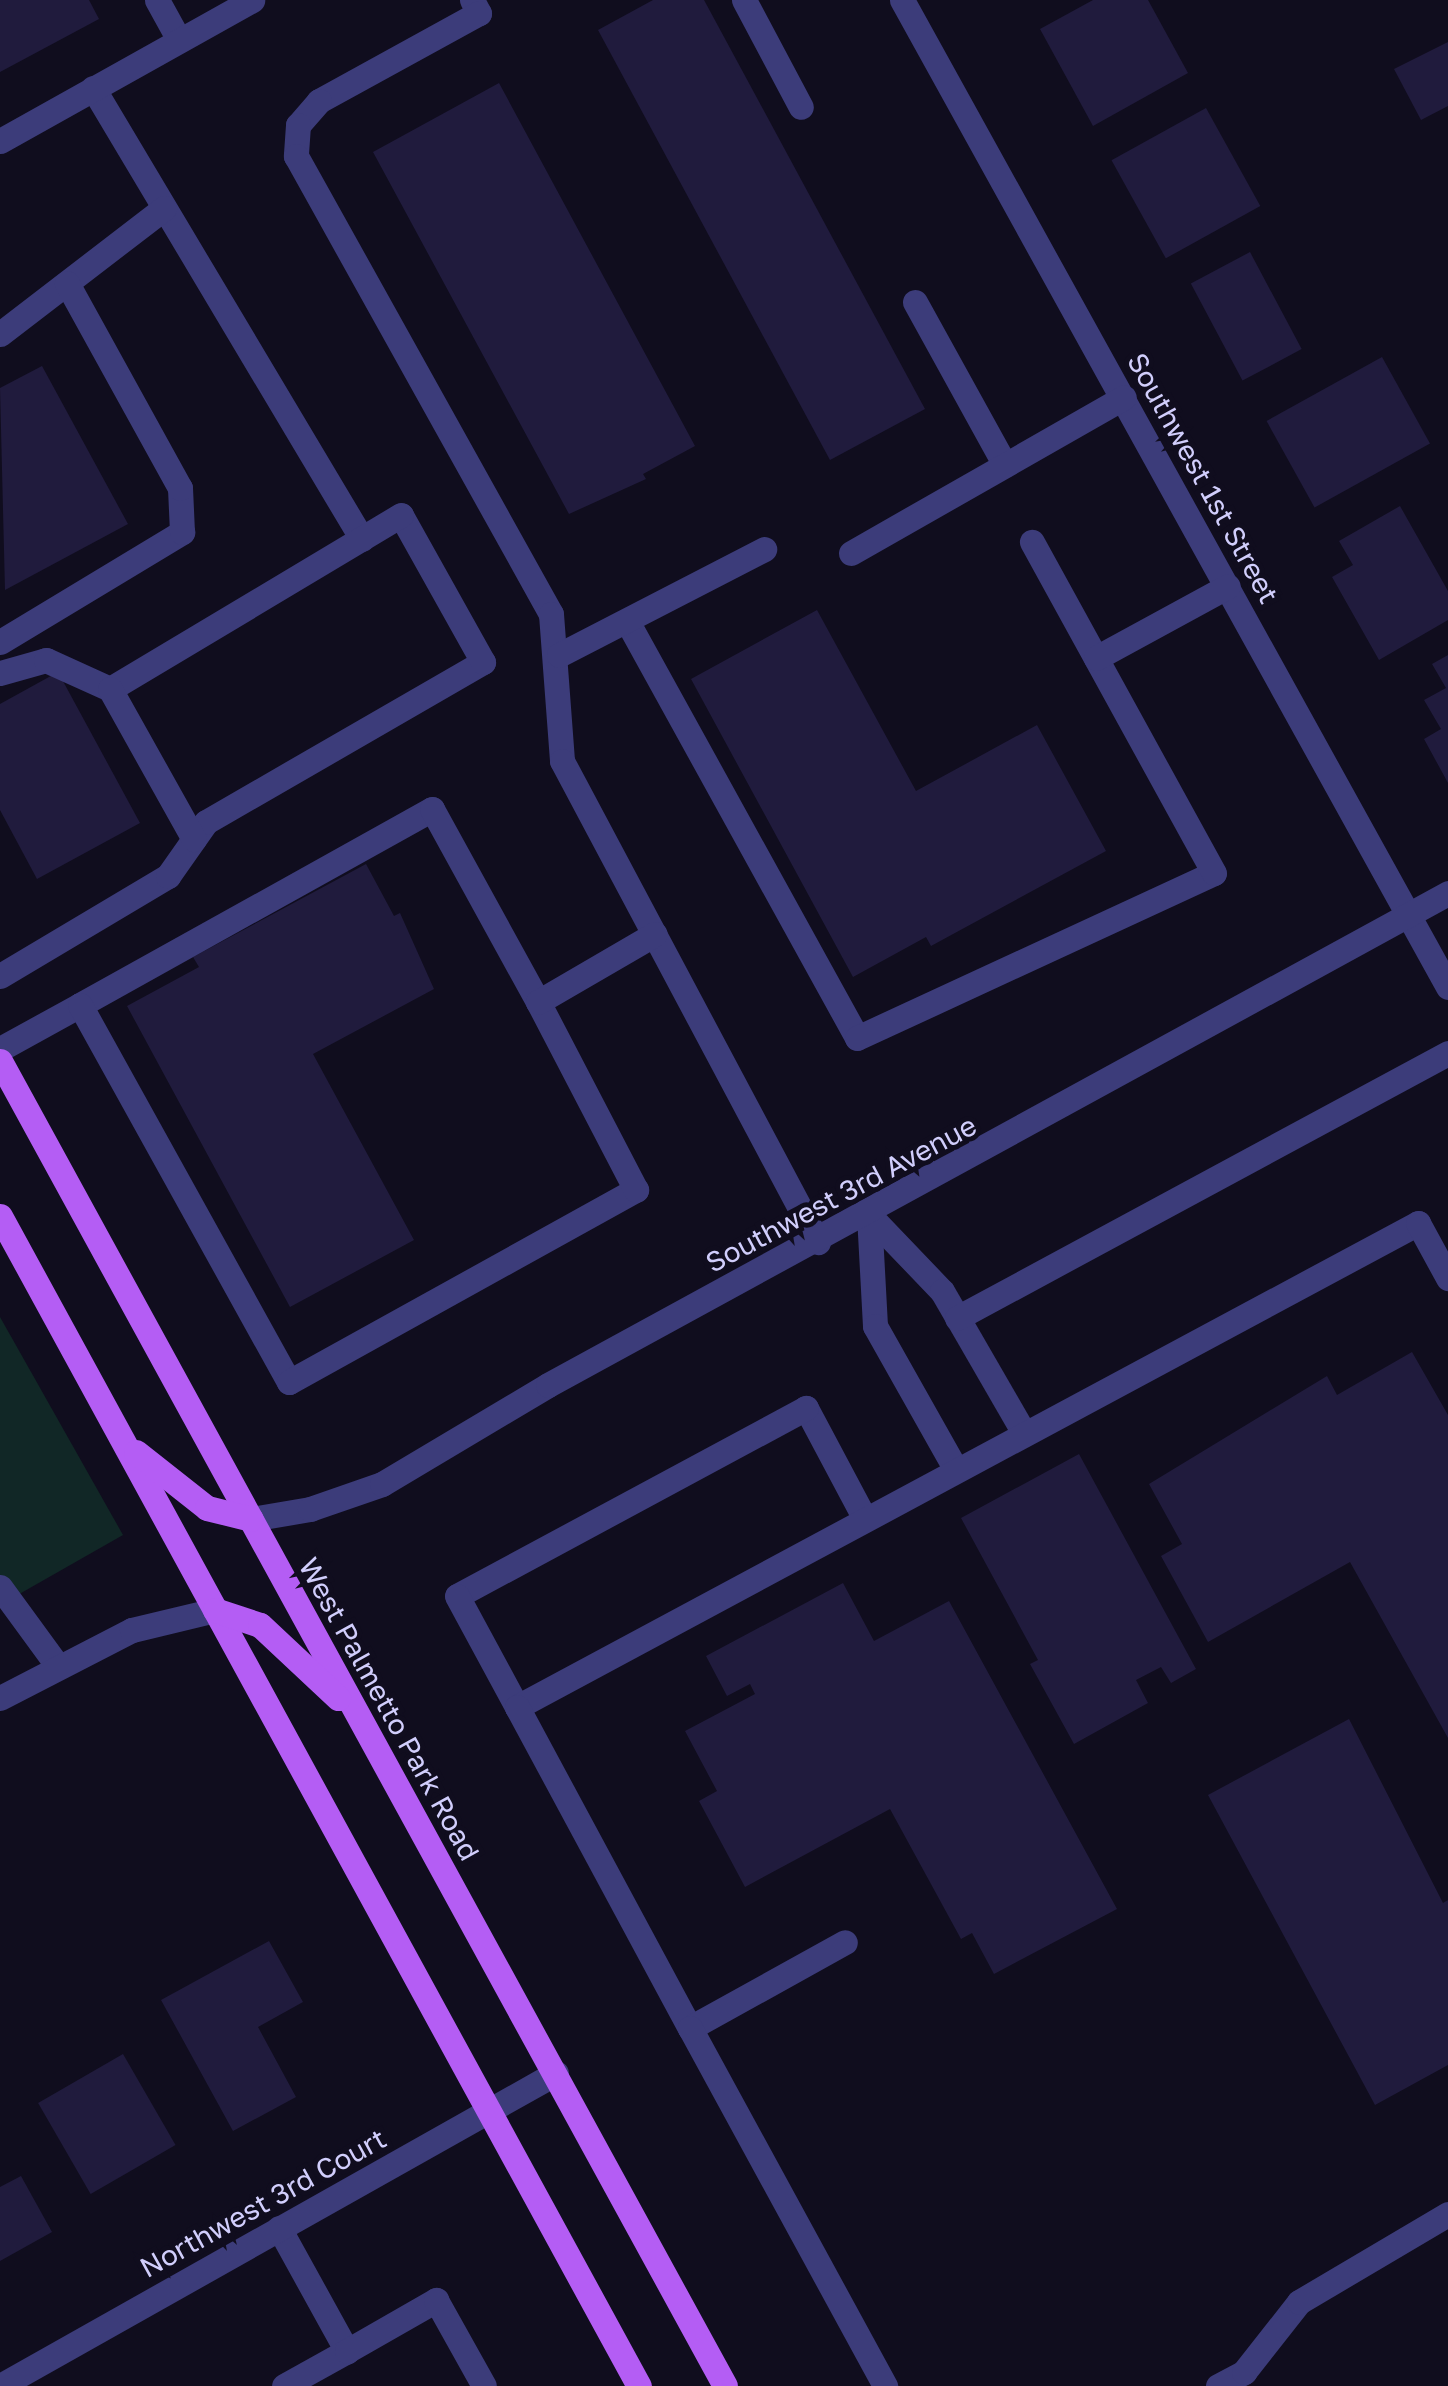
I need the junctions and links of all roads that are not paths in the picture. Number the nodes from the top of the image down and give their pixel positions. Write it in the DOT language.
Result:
graph roads {
  1 [pos="156,0"];
  2 [pos="252,0"];
  3 [pos="472,0"];
  4 [pos="744,0"];
  5 [pos="902,0"];
  6 [pos="179,40"];
  7 [pos="94,88"];
  8 [pos="801,108"];
  9 [pos="0,141"];
  10 [pos="164,208"];
  11 [pos="66,283"];
  12 [pos="915,302"];
  13 [pos="0,334"];
  14 [pos="1124,397"];
  15 [pos="1005,464"];
  16 [pos="362,539"];
  17 [pos="1032,542"];
  18 [pos="764,549"];
  19 [pos="852,553"];
  20 [pos="1228,586"];
  21 [pos="627,620"];
  22 [pos="0,642"];
  23 [pos="559,656"];
  24 [pos="1096,658"];
  25 [pos="0,672"];
  26 [pos="110,689"];
  27 [pos="194,839"];
  28 [pos="1448,893"];
  29 [pos="1408,915"];
  30 [pos="654,934"];
  31 [pos="0,976"];
  32 [pos="1448,987"];
  33 [pos="538,1002"];
  34 [pos="80,1004"];
  35 [pos="0,1049"];
  36 [pos="1448,1052"];
  37 [pos="0,1061"];
  38 [pos="869,1215"];
  39 [pos="0,1216"];
  40 [pos="818,1242"];
  41 [pos="1448,1278"];
  42 [pos="957,1318"];
  43 [pos="1024,1432"];
  44 [pos="124,1443"];
  45 [pos="955,1468"];
  46 [pos="865,1518"];
  47 [pos="251,1519"];
  48 [pos="0,1587"];
  49 [pos="215,1610"];
  50 [pos="57,1665"];
  51 [pos="0,1698"];
  52 [pos="517,1708"];
  53 [pos="360,1719"];
  54 [pos="845,1942"];
  55 [pos="690,2028"];
  56 [pos="556,2073"];
  57 [pos="489,2110"];
  58 [pos="1448,2214"];
  59 [pos="280,2228"];
  60 [pos="346,2351"];
  61 [pos="0,2386"];
  62 [pos="284,2386"];
  63 [pos="484,2386"];
  64 [pos="638,2386"];
  65 [pos="725,2386"];
  66 [pos="885,2386"];
  67 [pos="1218,2386"];
  1 -- 6 [label="street"];
  2 -- 6 [label="street"];
  3 -- 23 [label="street"];
  4 -- 8 [label="street"];
  5 -- 14 [label="street, Southwest 1st Street"];
  6 -- 7 [label="street"];
  7 -- 9 [label="street"];
  7 -- 10 [label="street"];
  10 -- 11 [label="street"];
  10 -- 16 [label="street"];
  11 -- 13 [label="street"];
  11 -- 22 [label="street"];
  12 -- 15 [label="street"];
  14 -- 15 [label="street"];
  14 -- 20 [label="street, Southwest 1st Street"];
  15 -- 19 [label="street"];
  16 -- 26 [label="street"];
  16 -- 27 [label="street"];
  17 -- 24 [label="street"];
  18 -- 21 [label="street"];
  20 -- 24 [label="street"];
  20 -- 29 [label="street, Southwest 1st Street"];
  21 -- 23 [label="street"];
  21 -- 24 [label="street"];
  23 -- 30 [label="street"];
  25 -- 26 [label="street"];
  26 -- 27 [label="street"];
  27 -- 31 [label="street"];
  28 -- 29 [label="street, Southwest 3rd Avenue"];
  29 -- 32 [label="street, Southwest 1st Street"];
  29 -- 38 [label="street, Southwest 3rd Avenue"];
  30 -- 33 [label="street"];
  30 -- 40 [label="street"];
  33 -- 34 [label="street"];
  33 -- 34 [label="street"];
  34 -- 35 [label="street"];
  36 -- 42 [label="street"];
  37 -- 47 [label="main road, West Palmetto Park Road"];
  38 -- 40 [label="street, Southwest 3rd Avenue"];
  38 -- 42 [label="street"];
  38 -- 45 [label="street"];
  39 -- 44 [label="main road"];
  40 -- 47 [label="street, Southwest 3rd Avenue"];
  41 -- 43 [label="street"];
  42 -- 43 [label="street"];
  43 -- 45 [label="street"];
  44 -- 47 [label="main road"];
  44 -- 49 [label="main road"];
  45 -- 46 [label="street"];
  46 -- 52 [label="street"];
  46 -- 52 [label="street"];
  47 -- 53 [label="main road, West Palmetto Park Road"];
  48 -- 50 [label="street"];
  49 -- 50 [label="street"];
  49 -- 53 [label="main road"];
  49 -- 57 [label="main road"];
  50 -- 51 [label="street"];
  52 -- 55 [label="street"];
  53 -- 56 [label="main road, West Palmetto Park Road"];
  54 -- 55 [label="street"];
  55 -- 66 [label="street"];
  56 -- 57 [label="street, Northwest 3rd Court"];
  56 -- 65 [label="main road, West Palmetto Park Road"];
  57 -- 59 [label="street, Northwest 3rd Court"];
  57 -- 64 [label="main road"];
  58 -- 67 [label="street"];
  59 -- 60 [label="street"];
  59 -- 61 [label="street, Northwest 3rd Court"];
  60 -- 62 [label="street"];
  60 -- 63 [label="street"];
}
